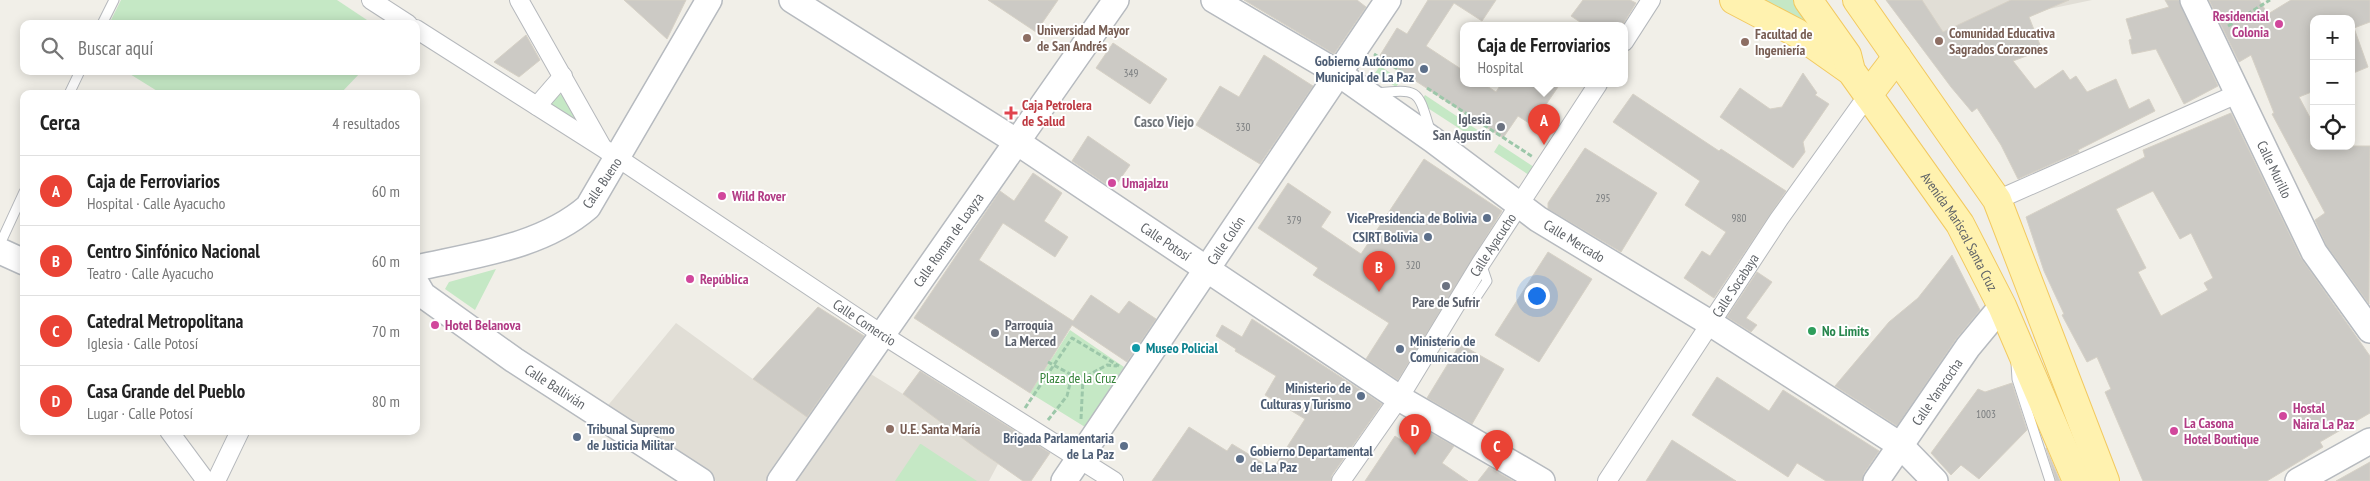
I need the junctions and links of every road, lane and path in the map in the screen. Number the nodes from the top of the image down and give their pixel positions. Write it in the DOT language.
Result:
graph roads {
  1 [pos="114,0"];
  2 [pos="371,0"];
  3 [pos="518,0"];
  4 [pos="709,0"];
  5 [pos="792,0"];
  6 [pos="1116,0"];
  7 [pos="1214,0"];
  8 [pos="1388,0"];
  9 [pos="1651,0"];
  10 [pos="1734,0"];
  11 [pos="1808,0"];
  12 [pos="1857,0"];
  13 [pos="2193,0"];
  14 [pos="2270,0"];
  15 [pos="104,20"];
  16 [pos="402,20"];
  17 [pos="420,32"];
  18 [pos="1628,36"];
  19 [pos="2210,36"];
  20 [pos="1359,44"];
  21 [pos="1897,57"];
  22 [pos="1851,71"];
  23 [pos="1338,73"];
  24 [pos="78,75"];
  25 [pos="563,76"];
  26 [pos="1596,87"];
  27 [pos="71,90"];
  28 [pos="2237,94"];
  29 [pos="1868,95"];
  30 [pos="537,106"];
  31 [pos="1017,142"];
  32 [pos="611,154"];
  33 [pos="1546,165"];
  34 [pos="1997,200"];
  35 [pos="20,201"];
  36 [pos="1518,205"];
  37 [pos="0,244"];
  38 [pos="0,251"];
  39 [pos="20,260"];
  40 [pos="420,267"];
  41 [pos="1207,270"];
  42 [pos="420,289"];
  43 [pos="2002,306"];
  44 [pos="1710,323"];
  45 [pos="2370,330"];
  46 [pos="883,335"];
  47 [pos="2021,348"];
  48 [pos="1048,362"];
  49 [pos="1054,365"];
  50 [pos="1107,365"];
  51 [pos="1072,375"];
  52 [pos="1123,376"];
  53 [pos="1083,378"];
  54 [pos="1399,398"];
  55 [pos="1017,419"];
  56 [pos="1038,432"];
  57 [pos="172,435"];
  58 [pos="238,435"];
  59 [pos="2370,441"];
  60 [pos="1900,445"];
  61 [pos="1079,460"];
  62 [pos="206,481"];
  63 [pos="216,481"];
  64 [pos="701,481"];
  65 [pos="780,481"];
  66 [pos="1064,481"];
  67 [pos="1114,481"];
  68 [pos="1341,481"];
  69 [pos="1542,481"];
  70 [pos="1607,481"];
  71 [pos="1876,481"];
  72 [pos="1935,481"];
  73 [pos="2050,481"];
  74 [pos="2077,481"];
  75 [pos="2105,481"];
  76 [pos="2298,481"];
  1 -- 15 [label="lane"];
  2 -- 16 [label="street"];
  3 -- 25 [label="street"];
  4 -- 32 [label="main road, Calle Bueno"];
  5 -- 31 [label="main road, Calle Potosí"];
  6 -- 31 [label="main road, Calle Roman de Loayza"];
  7 -- 23 [label="main road, Calle Mercado"];
  8 -- 20 [label="main road, Calle Colón"];
  9 -- 18 [label="street"];
  10 -- 22 [label="main road"];
  11 -- 22 [label="main road, Avenida Mariscal Santa Cruz"];
  12 -- 21 [label="main road"];
  13 -- 19 [label="main road, Calle Murillo"];
  14 -- 19 [label="path"];
  17 -- 30 [label="street, Calle Comercio"];
  19 -- 28 [label="main road, Calle Murillo"];
  20 -- 23 [label="main road, Calle Colón"];
  20 -- 33 [label="path"];
  21 -- 29 [label="main road"];
  21 -- 34 [label="main road"];
  22 -- 29 [label="main road, Avenida Mariscal Santa Cruz"];
  23 -- 36 [label="main road, Calle Mercado"];
  23 -- 41 [label="main road, Calle Colón"];
  24 -- 27 [label="lane"];
  25 -- 30 [label="street"];
  25 -- 32 [label="street"];
  26 -- 33 [label="street, Calle Ayacucho"];
  28 -- 34 [label="street"];
  28 -- 45 [label="main road, Calle Murillo"];
  29 -- 43 [label="main road, Avenida Mariscal Santa Cruz"];
  29 -- 44 [label="street, Calle Socabaya"];
  30 -- 32 [label="street, Calle Comercio"];
  31 -- 41 [label="main road, Calle Potosí"];
  31 -- 46 [label="main road, Calle Roman de Loayza"];
  32 -- 40 [label="main road, Calle Bueno"];
  32 -- 46 [label="street, Calle Comercio"];
  33 -- 36 [label="street, Calle Ayacucho"];
  34 -- 75 [label="main road"];
  35 -- 37 [label="lane"];
  36 -- 44 [label="main road, Calle Mercado"];
  36 -- 54 [label="street, Calle Ayacucho"];
  38 -- 39 [label="main road"];
  41 -- 52 [label="main road, Calle Colón"];
  41 -- 54 [label="main road, Calle Potosí"];
  42 -- 64 [label="main road, Calle Ballivián"];
  43 -- 47 [label="main road, Avenida Mariscal Santa Cruz"];
  43 -- 60 [label="main road, Calle Yanacocha"];
  44 -- 60 [label="main road, Calle Mercado"];
  44 -- 70 [label="street, Calle Socabaya"];
  46 -- 55 [label="street, Calle Comercio"];
  46 -- 65 [label="main road, Calle Roman de Loayza"];
  47 -- 73 [label="lane"];
  47 -- 74 [label="main road, Avenida Mariscal Santa Cruz"];
  48 -- 49 [label="path"];
  49 -- 51 [label="path"];
  49 -- 52 [label="path"];
  49 -- 55 [label="path"];
  50 -- 53 [label="path"];
  51 -- 53 [label="path"];
  51 -- 56 [label="path"];
  52 -- 53 [label="path"];
  52 -- 61 [label="main road, Calle Colón"];
  54 -- 68 [label="street, Calle Ayacucho"];
  54 -- 69 [label="main road, Calle Potosí"];
  55 -- 56 [label="street, Calle Comercio"];
  56 -- 61 [label="street, Calle Comercio"];
  57 -- 62 [label="street"];
  58 -- 63 [label="street"];
  59 -- 76 [label="main road"];
  60 -- 71 [label="main road, Calle Yanacocha"];
  60 -- 72 [label="main road, Calle Mercado"];
  61 -- 66 [label="main road, Calle Colón"];
  61 -- 67 [label="street, Calle Comercio"];
}
